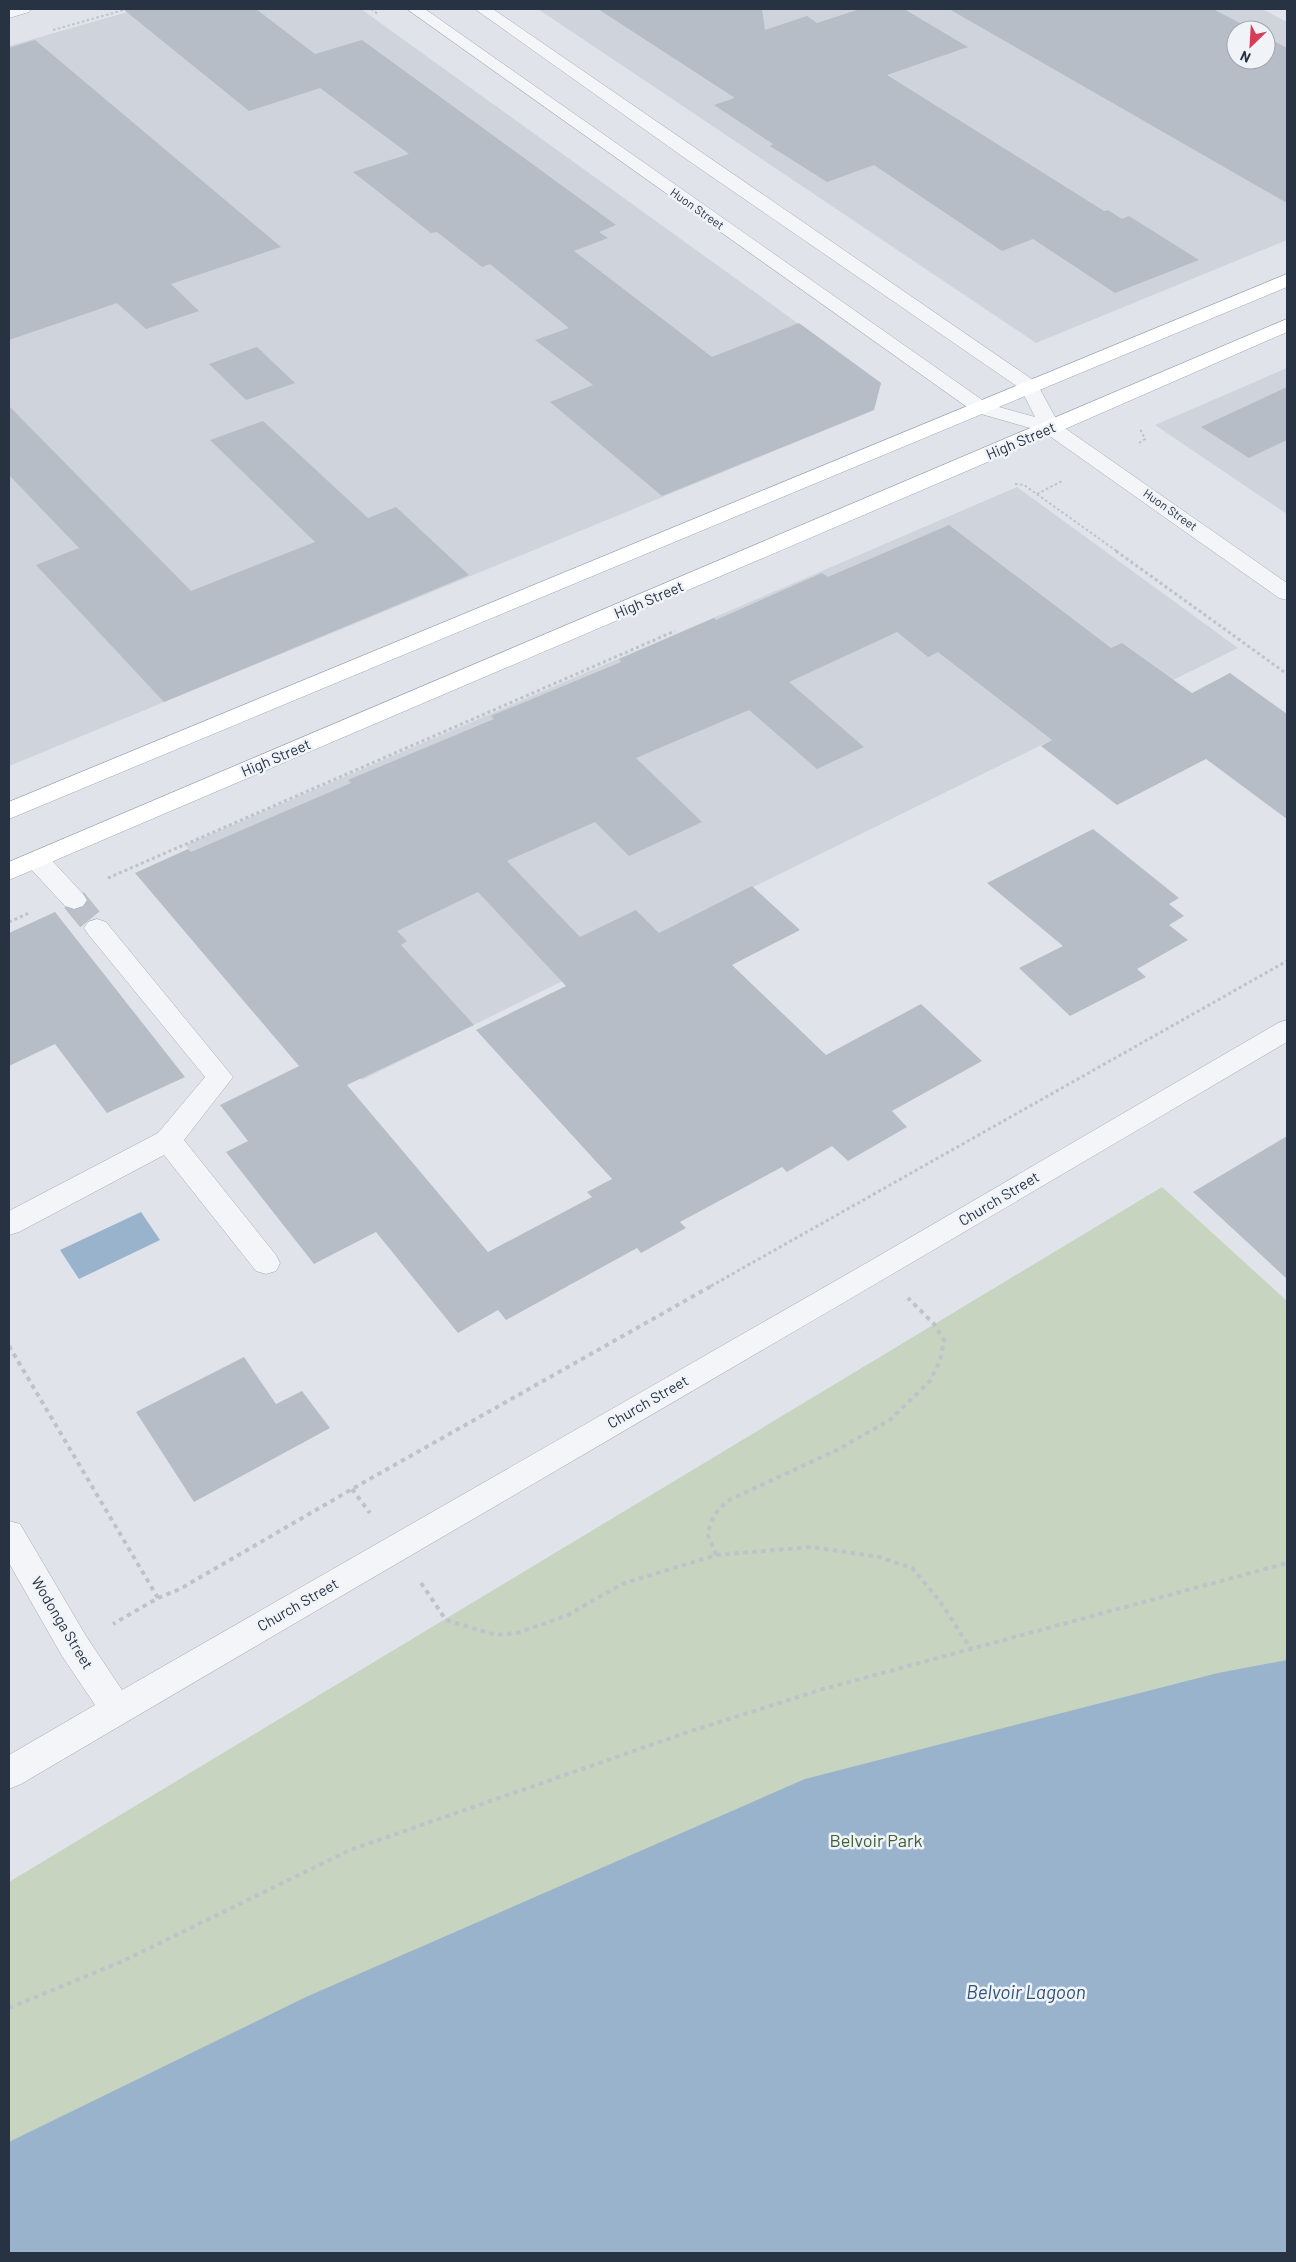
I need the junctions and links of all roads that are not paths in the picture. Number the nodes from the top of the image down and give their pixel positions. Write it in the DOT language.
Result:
graph roads {
  1 [pos="23,9"];
  2 [pos="442,9"];
  3 [pos="483,9"];
  4 [pos="420,12"];
  5 [pos="9,13"];
  6 [pos="519,33"];
  7 [pos="472,49"];
  8 [pos="695,157"];
  9 [pos="649,175"];
  10 [pos="854,265"];
  11 [pos="1287,280"];
  12 [pos="804,284"];
  13 [pos="1287,325"];
  14 [pos="1029,386"];
  15 [pos="981,408"];
  16 [pos="1051,428"];
  17 [pos="1287,593"];
  18 [pos="9,811"];
  19 [pos="37,860"];
  20 [pos="9,872"];
  21 [pos="72,897"];
  22 [pos="97,928"];
  23 [pos="1287,1030"];
  24 [pos="168,1140"];
  25 [pos="9,1224"];
  26 [pos="266,1263"];
  27 [pos="9,1534"];
  28 [pos="117,1711"];
  29 [pos="9,1773"];
  1 -- 5 [label="street"];
  2 -- 4 [label="street"];
  3 -- 6 [label="street"];
  4 -- 7 [label="street, Huon Street"];
  6 -- 7 [label="street"];
  6 -- 8 [label="street"];
  7 -- 9 [label="street, Huon Street"];
  8 -- 9 [label="street"];
  8 -- 10 [label="street"];
  9 -- 12 [label="street, Huon Street"];
  10 -- 12 [label="street"];
  10 -- 14 [label="street"];
  11 -- 14 [label="main road"];
  12 -- 15 [label="street, Huon Street"];
  13 -- 16 [label="main road, High Street"];
  14 -- 15 [label="main road"];
  14 -- 16 [label="street"];
  15 -- 16 [label="street, Huon Street"];
  15 -- 18 [label="main road"];
  16 -- 17 [label="street, Huon Street"];
  16 -- 19 [label="main road, High Street"];
  19 -- 20 [label="main road, High Street"];
  19 -- 21 [label="street"];
  22 -- 24 [label="street"];
  23 -- 28 [label="street, Church Street"];
  24 -- 25 [label="street"];
  24 -- 26 [label="street"];
  27 -- 28 [label="street, Wodonga Street"];
  28 -- 29 [label="street, Church Street"];
}
